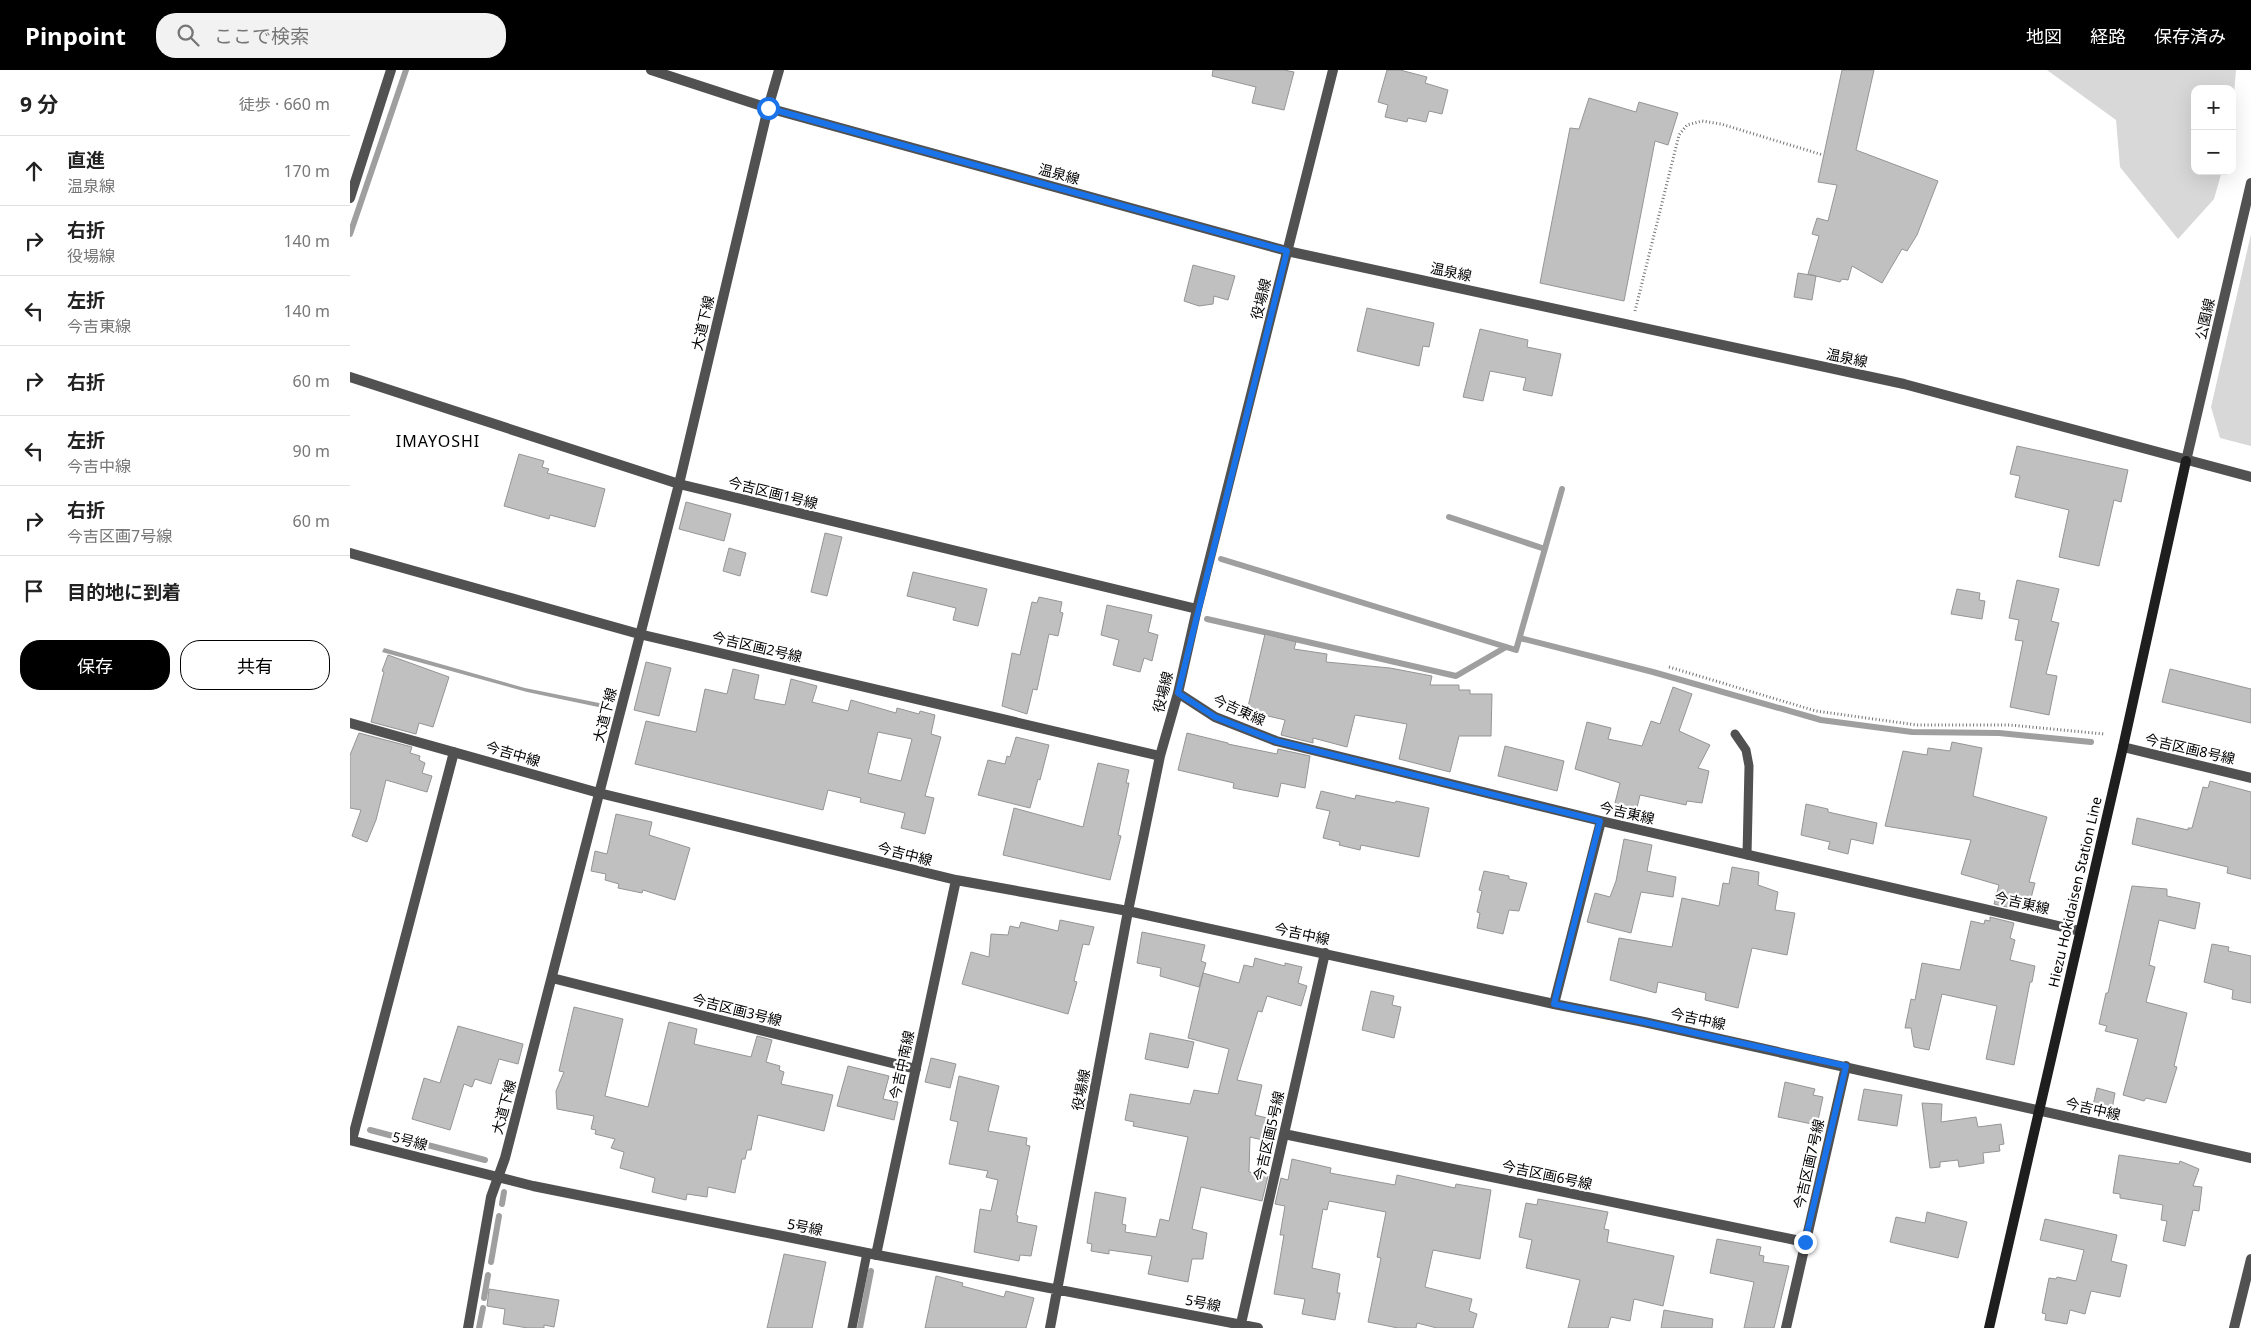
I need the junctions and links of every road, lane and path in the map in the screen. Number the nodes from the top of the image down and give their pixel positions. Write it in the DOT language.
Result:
graph roads {
  1 [pos="391,70"];
  2 [pos="651,70"];
  3 [pos="779,70"];
  4 [pos="1333,70"];
  5 [pos="768,108"];
  6 [pos="1823,155"];
  7 [pos="2251,183"];
  8 [pos="350,198"];
  9 [pos="1287,251"];
  10 [pos="1635,312"];
  11 [pos="350,377"];
  12 [pos="2186,461"];
  13 [pos="2251,477"];
  14 [pos="680,484"];
  15 [pos="350,553"];
  16 [pos="1197,609"];
  17 [pos="639,634"];
  18 [pos="1668,667"];
  19 [pos="1178,693"];
  20 [pos="350,723"];
  21 [pos="1735,734"];
  22 [pos="2104,734"];
  23 [pos="2123,747"];
  24 [pos="454,752"];
  25 [pos="1160,756"];
  26 [pos="2251,778"];
  27 [pos="599,793"];
  28 [pos="1600,821"];
  29 [pos="1747,854"];
  30 [pos="956,880"];
  31 [pos="1128,911"];
  32 [pos="2080,930"];
  33 [pos="1325,953"];
  34 [pos="552,978"];
  35 [pos="1554,1004"];
  36 [pos="1846,1066"];
  37 [pos="916,1069"];
  38 [pos="2038,1111"];
  39 [pos="1284,1134"];
  40 [pos="351,1140"];
  41 [pos="2251,1158"];
  42 [pos="497,1178"];
  43 [pos="1805,1242"];
  44 [pos="871,1254"];
  45 [pos="2251,1259"];
  46 [pos="1057,1289"];
  47 [pos="1241,1326"];
  48 [pos="468,1328"];
  49 [pos="852,1328"];
  50 [pos="1050,1328"];
  51 [pos="1258,1328"];
  52 [pos="1786,1328"];
  53 [pos="1989,1328"];
  54 [pos="2234,1328"];
  1 -- 8 [label="street"];
  2 -- 5 [label="street, 温泉線"];
  3 -- 5 [label="street, 大道下線"];
  4 -- 9 [label="street, 役場線"];
  5 -- 9 [label="street, 温泉線"];
  5 -- 14 [label="street, 大道下線"];
  6 -- 10 [label="path"];
  7 -- 12 [label="street, 公園線"];
  9 -- 12 [label="street, 温泉線"];
  9 -- 16 [label="street, 役場線"];
  11 -- 14 [label="street, 今吉区画1号線"];
  12 -- 13 [label="street, 温泉線"];
  12 -- 23 [label="main road, Hiezu Hokidaisen Station Line"];
  14 -- 16 [label="street, 今吉区画1号線"];
  14 -- 17 [label="street, 大道下線"];
  15 -- 17 [label="street, 今吉区画2号線"];
  16 -- 19 [label="street, 役場線"];
  17 -- 25 [label="street, 今吉区画2号線"];
  17 -- 27 [label="street, 大道下線"];
  18 -- 22 [label="path"];
  19 -- 25 [label="street, 役場線"];
  19 -- 28 [label="street, 今吉東線"];
  20 -- 24 [label="street, 今吉中線"];
  21 -- 29 [label="lane"];
  23 -- 26 [label="street, 今吉区画8号線"];
  23 -- 32 [label="main road, Hiezu Hokidaisen Station Line"];
  24 -- 27 [label="street, 今吉中線"];
  24 -- 40 [label="street"];
  25 -- 31 [label="street, 役場線"];
  27 -- 30 [label="street, 今吉中線"];
  27 -- 34 [label="street, 大道下線"];
  28 -- 29 [label="street, 今吉東線"];
  28 -- 35 [label="street"];
  29 -- 32 [label="street, 今吉東線"];
  30 -- 31 [label="street, 今吉中線"];
  30 -- 37 [label="street, 今吉中南線"];
  31 -- 33 [label="street, 今吉中線"];
  31 -- 46 [label="street, 役場線"];
  32 -- 38 [label="main road, Hiezu Hokidaisen Station Line"];
  33 -- 35 [label="street, 今吉中線"];
  33 -- 39 [label="street, 今吉区画5号線"];
  34 -- 37 [label="street, 今吉区画3号線"];
  34 -- 42 [label="street, 大道下線"];
  35 -- 36 [label="street, 今吉中線"];
  36 -- 38 [label="street, 今吉中線"];
  36 -- 43 [label="street, 今吉区画7号線"];
  37 -- 44 [label="street, 今吉中南線"];
  38 -- 41 [label="street, 今吉中線"];
  38 -- 53 [label="main road, Hiezu Hokidaisen Station Line"];
  39 -- 43 [label="street, 今吉区画6号線"];
  39 -- 47 [label="street, 今吉区画5号線"];
  40 -- 42 [label="street, 5号線"];
  42 -- 44 [label="street, 5号線"];
  42 -- 48 [label="street, 大道下線"];
  43 -- 52 [label="street, 今吉区画7号線"];
  44 -- 46 [label="street, 5号線"];
  44 -- 49 [label="lane"];
  45 -- 54 [label="street"];
  46 -- 47 [label="street, 5号線"];
  46 -- 50 [label="street, 役場線"];
  47 -- 51 [label="street, 5号線"];
}
